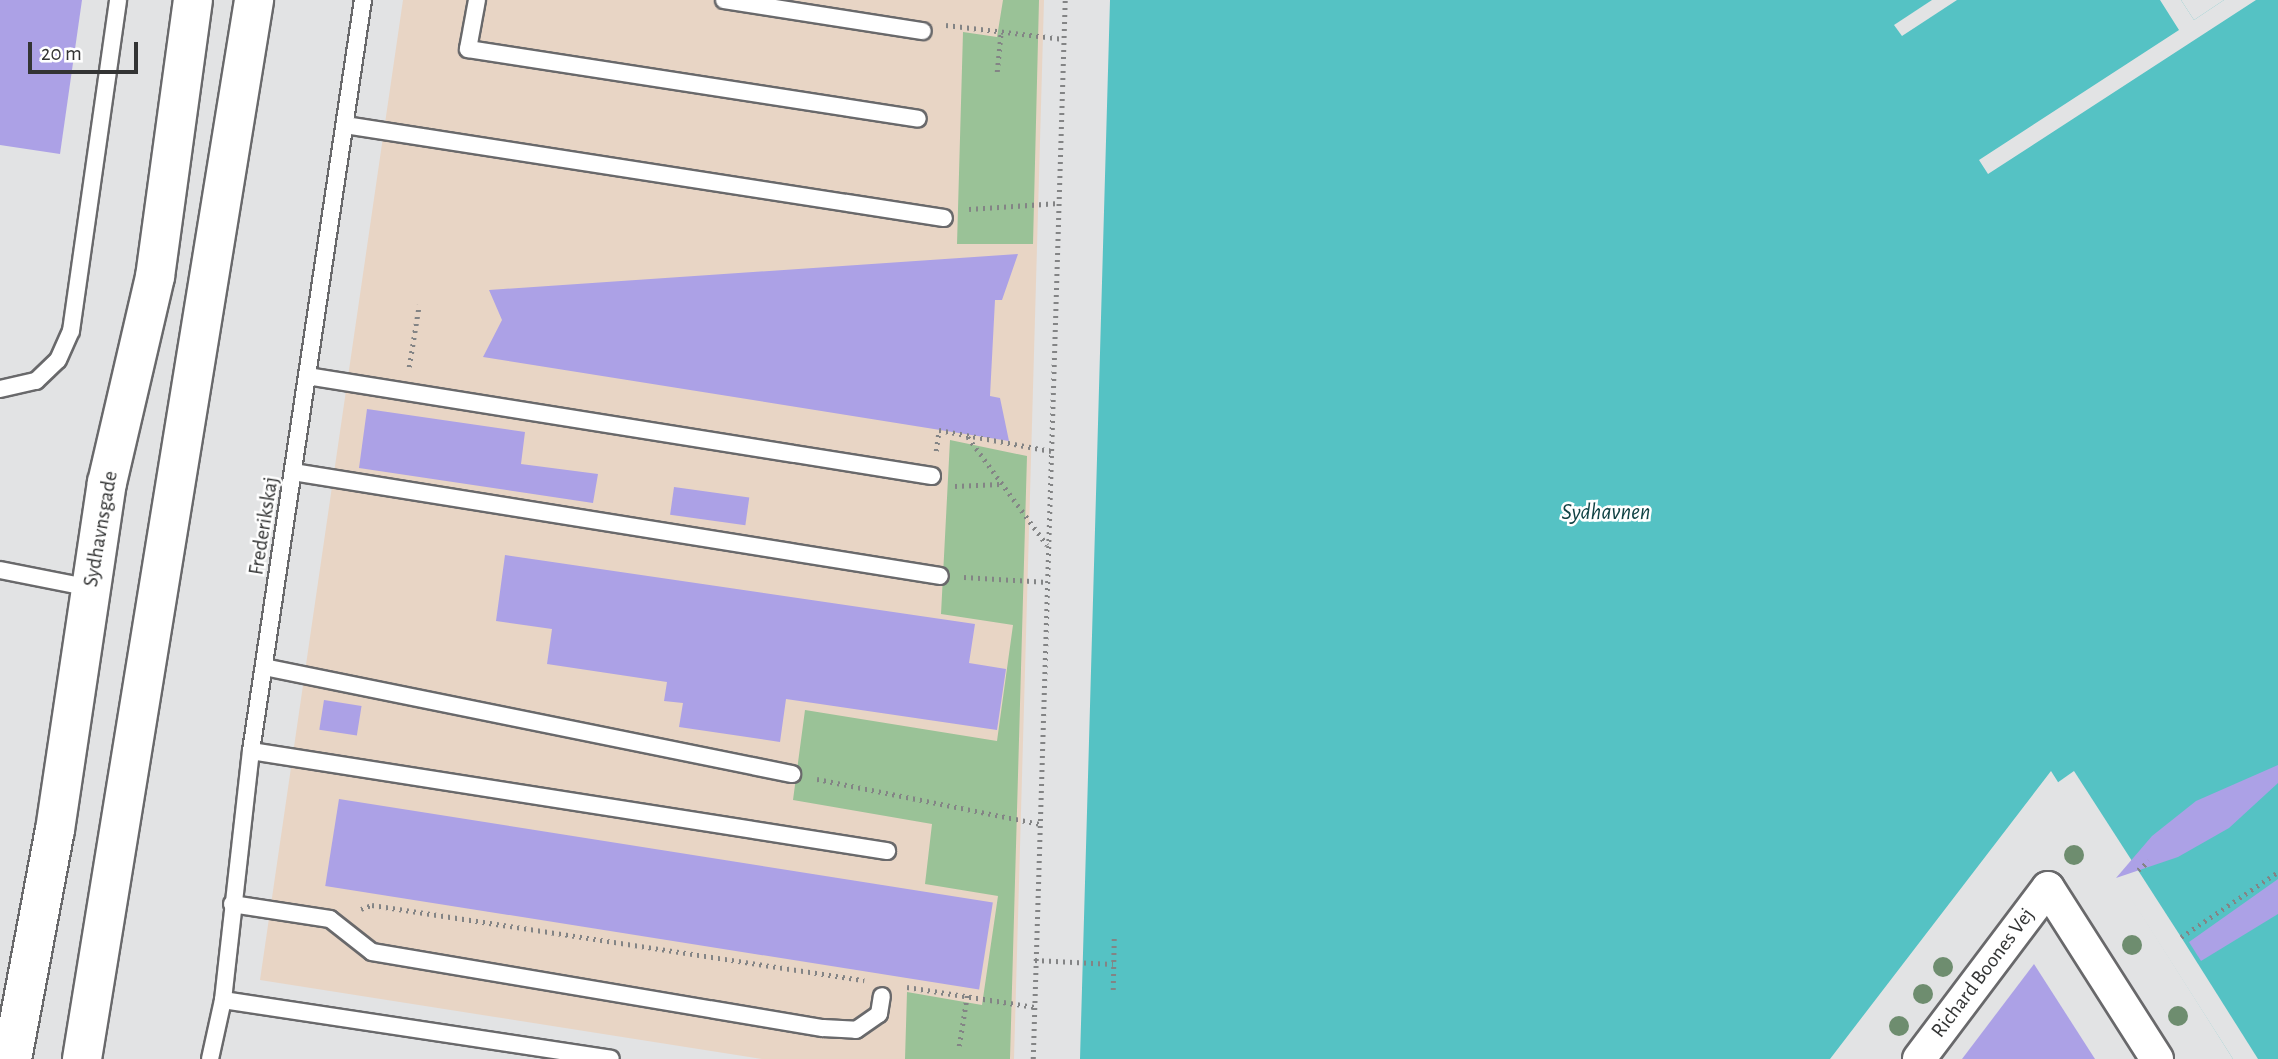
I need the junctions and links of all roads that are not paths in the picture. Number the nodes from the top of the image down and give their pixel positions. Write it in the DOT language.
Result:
graph roads {
  1 [pos="118,0"];
  2 [pos="193,0"];
  3 [pos="254,0"];
  4 [pos="363,0"];
  5 [pos="477,0"];
  6 [pos="724,0"];
  7 [pos="923,31"];
  8 [pos="918,119"];
  9 [pos="345,125"];
  10 [pos="944,218"];
  11 [pos="307,376"];
  12 [pos="0,389"];
  13 [pos="293,472"];
  14 [pos="932,476"];
  15 [pos="0,570"];
  16 [pos="940,576"];
  17 [pos="91,588"];
  18 [pos="264,667"];
  19 [pos="251,751"];
  20 [pos="792,774"];
  21 [pos="887,851"];
  22 [pos="232,904"];
  23 [pos="882,996"];
  24 [pos="223,1000"];
  25 [pos="12,1059"];
  26 [pos="80,1059"];
  27 [pos="210,1059"];
  28 [pos="611,1059"];
  29 [pos="1919,1059"];
  30 [pos="2157,1059"];
  1 -- 12 [label="lane"];
  2 -- 17 [label="street, Sydhavnsgade"];
  3 -- 26 [label="street"];
  4 -- 9 [label="lane, Frederikskaj"];
  5 -- 8 [label="lane"];
  6 -- 7 [label="lane"];
  9 -- 10 [label="lane"];
  9 -- 11 [label="lane, Frederikskaj"];
  11 -- 13 [label="lane, Frederikskaj"];
  11 -- 14 [label="lane"];
  13 -- 16 [label="lane"];
  13 -- 18 [label="lane, Frederikskaj"];
  15 -- 17 [label="lane"];
  17 -- 25 [label="street, Sydhavnsgade"];
  18 -- 19 [label="lane, Frederikskaj"];
  18 -- 20 [label="lane"];
  19 -- 21 [label="lane"];
  19 -- 22 [label="lane, Frederikskaj"];
  22 -- 23 [label="lane"];
  22 -- 24 [label="lane, Frederikskaj"];
  24 -- 27 [label="lane, Frederikskaj"];
  24 -- 28 [label="lane"];
  29 -- 30 [label="street, Richard Boones Vej"];
}
